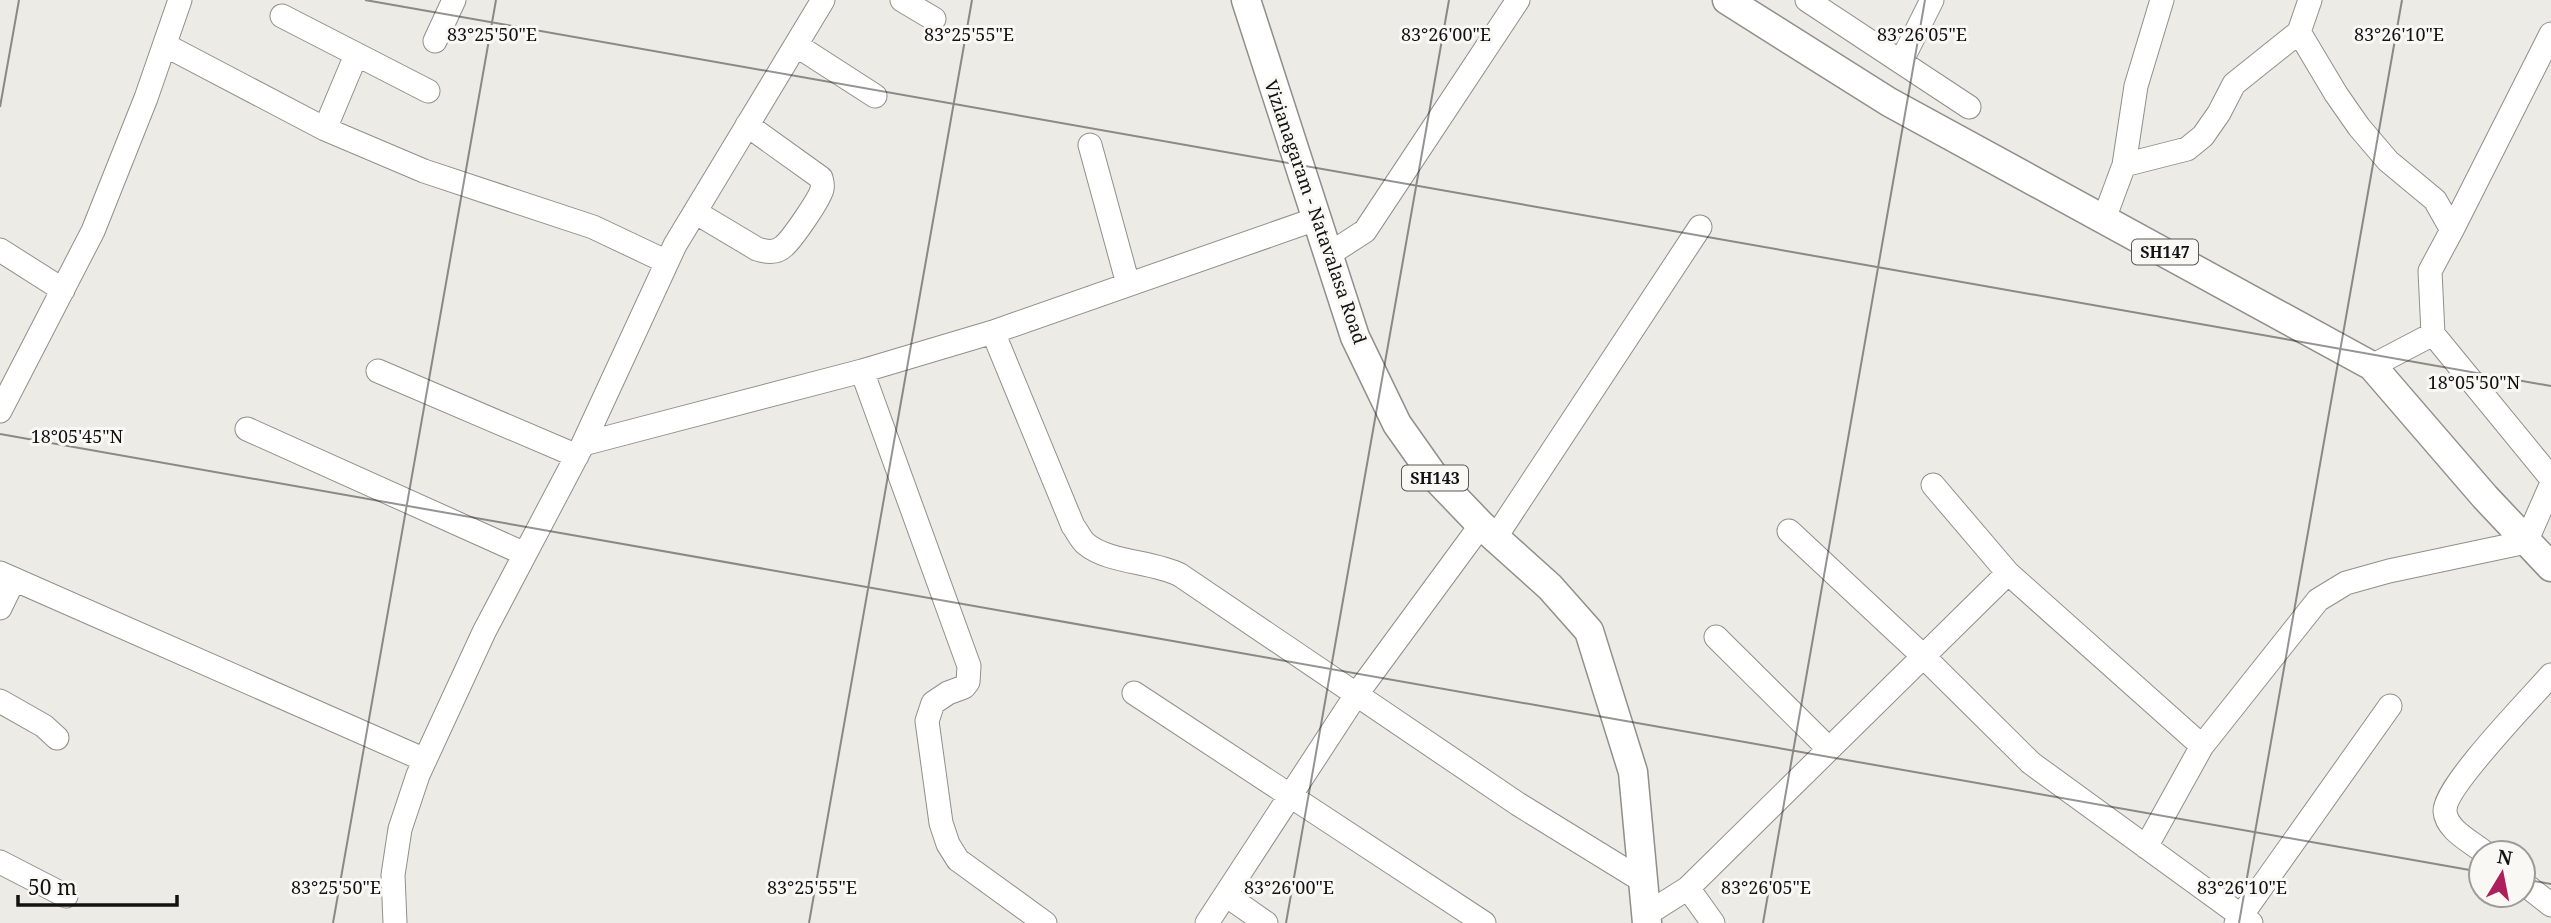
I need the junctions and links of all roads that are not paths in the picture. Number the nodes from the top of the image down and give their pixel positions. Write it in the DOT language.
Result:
graph roads {
  1 [pos="180,0"];
  2 [pos="454,0"];
  3 [pos="823,0"];
  4 [pos="902,0"];
  5 [pos="1246,0"];
  6 [pos="1518,0"];
  7 [pos="1727,0"];
  8 [pos="1807,0"];
  9 [pos="1932,0"];
  10 [pos="2162,0"];
  11 [pos="2310,0"];
  12 [pos="282,16"];
  13 [pos="934,19"];
  14 [pos="2299,32"];
  15 [pos="2551,34"];
  16 [pos="435,41"];
  17 [pos="164,45"];
  18 [pos="796,45"];
  19 [pos="356,55"];
  20 [pos="1901,62"];
  21 [pos="428,91"];
  22 [pos="875,96"];
  23 [pos="1969,107"];
  24 [pos="747,125"];
  25 [pos="325,129"];
  26 [pos="1090,145"];
  27 [pos="2124,165"];
  28 [pos="695,212"];
  29 [pos="1316,219"];
  30 [pos="2104,219"];
  31 [pos="1700,227"];
  32 [pos="2452,230"];
  33 [pos="0,250"];
  34 [pos="1328,255"];
  35 [pos="667,262"];
  36 [pos="1128,284"];
  37 [pos="63,290"];
  38 [pos="993,332"];
  39 [pos="2433,334"];
  40 [pos="2372,366"];
  41 [pos="378,371"];
  42 [pos="862,371"];
  43 [pos="0,411"];
  44 [pos="247,429"];
  45 [pos="580,450"];
  46 [pos="2551,478"];
  47 [pos="1933,485"];
  48 [pos="2551,485"];
  49 [pos="1488,531"];
  50 [pos="1789,531"];
  51 [pos="2526,542"];
  52 [pos="525,554"];
  53 [pos="2551,567"];
  54 [pos="2008,573"];
  55 [pos="7,576"];
  56 [pos="0,608"];
  57 [pos="1716,637"];
  58 [pos="1923,656"];
  59 [pos="2551,675"];
  60 [pos="1135,693"];
  61 [pos="1356,695"];
  62 [pos="0,701"];
  63 [pos="2390,706"];
  64 [pos="57,738"];
  65 [pos="2202,746"];
  66 [pos="1829,749"];
  67 [pos="425,760"];
  68 [pos="1290,796"];
  69 [pos="2467,839"];
  70 [pos="2146,847"];
  71 [pos="0,862"];
  72 [pos="1643,881"];
  73 [pos="1688,888"];
  74 [pos="2537,894"];
  75 [pos="1226,895"];
  76 [pos="66,896"];
  77 [pos="2551,905"];
  78 [pos="1647,919"];
  79 [pos="2242,921"];
  80 [pos="396,923"];
  81 [pos="1045,923"];
  82 [pos="1207,923"];
  83 [pos="1266,923"];
  84 [pos="1484,923"];
  85 [pos="1713,923"];
  1 -- 17 [label="street"];
  2 -- 16 [label="street"];
  3 -- 18 [label="street"];
  4 -- 13 [label="street"];
  5 -- 29 [label="main road, Vizianagaram - Natavalasa Road / SH143"];
  6 -- 34 [label="street"];
  7 -- 30 [label="main road, SH147"];
  8 -- 20 [label="street"];
  9 -- 20 [label="street"];
  10 -- 27 [label="street"];
  11 -- 14 [label="street"];
  12 -- 19 [label="street"];
  14 -- 27 [label="street"];
  14 -- 32 [label="street"];
  15 -- 32 [label="street"];
  17 -- 25 [label="street"];
  17 -- 37 [label="street"];
  18 -- 22 [label="street"];
  18 -- 24 [label="street"];
  19 -- 21 [label="street"];
  19 -- 25 [label="street"];
  20 -- 23 [label="street"];
  24 -- 28 [label="street"];
  24 -- 28 [label="street"];
  25 -- 35 [label="street"];
  26 -- 36 [label="street"];
  27 -- 30 [label="street"];
  28 -- 35 [label="street"];
  29 -- 34 [label="main road, Vizianagaram - Natavalasa Road / SH143"];
  29 -- 36 [label="street"];
  30 -- 40 [label="main road, SH147"];
  31 -- 49 [label="street"];
  32 -- 39 [label="street"];
  33 -- 37 [label="street"];
  34 -- 49 [label="main road, Vizianagaram - Natavalasa Road / SH143"];
  35 -- 45 [label="street"];
  36 -- 38 [label="street"];
  37 -- 43 [label="street"];
  38 -- 42 [label="street"];
  38 -- 61 [label="street"];
  39 -- 40 [label="street"];
  39 -- 46 [label="street"];
  40 -- 51 [label="main road, SH147"];
  41 -- 45 [label="street"];
  42 -- 45 [label="street"];
  42 -- 81 [label="street"];
  44 -- 52 [label="street"];
  45 -- 52 [label="street"];
  47 -- 54 [label="street"];
  48 -- 51 [label="street"];
  49 -- 61 [label="street"];
  49 -- 72 [label="main road, Vizianagaram - Natavalasa Road / SH143"];
  50 -- 58 [label="street"];
  51 -- 53 [label="main road, SH147"];
  51 -- 65 [label="street"];
  52 -- 67 [label="street"];
  54 -- 58 [label="street"];
  54 -- 65 [label="street"];
  55 -- 56 [label="street"];
  55 -- 67 [label="street"];
  57 -- 66 [label="street"];
  58 -- 66 [label="street"];
  58 -- 70 [label="street"];
  59 -- 69 [label="street"];
  60 -- 68 [label="street"];
  61 -- 68 [label="street"];
  61 -- 72 [label="street"];
  62 -- 64 [label="street"];
  63 -- 79 [label="street"];
  65 -- 70 [label="street"];
  66 -- 73 [label="street"];
  67 -- 80 [label="street"];
  68 -- 75 [label="street"];
  68 -- 84 [label="street"];
  70 -- 79 [label="street"];
  71 -- 76 [label="street"];
  72 -- 78 [label="main road, Vizianagaram - Natavalasa Road / SH143"];
  73 -- 78 [label="street"];
  73 -- 85 [label="street"];
  74 -- 77 [label="street"];
  75 -- 82 [label="street"];
  75 -- 83 [label="street"];
}
